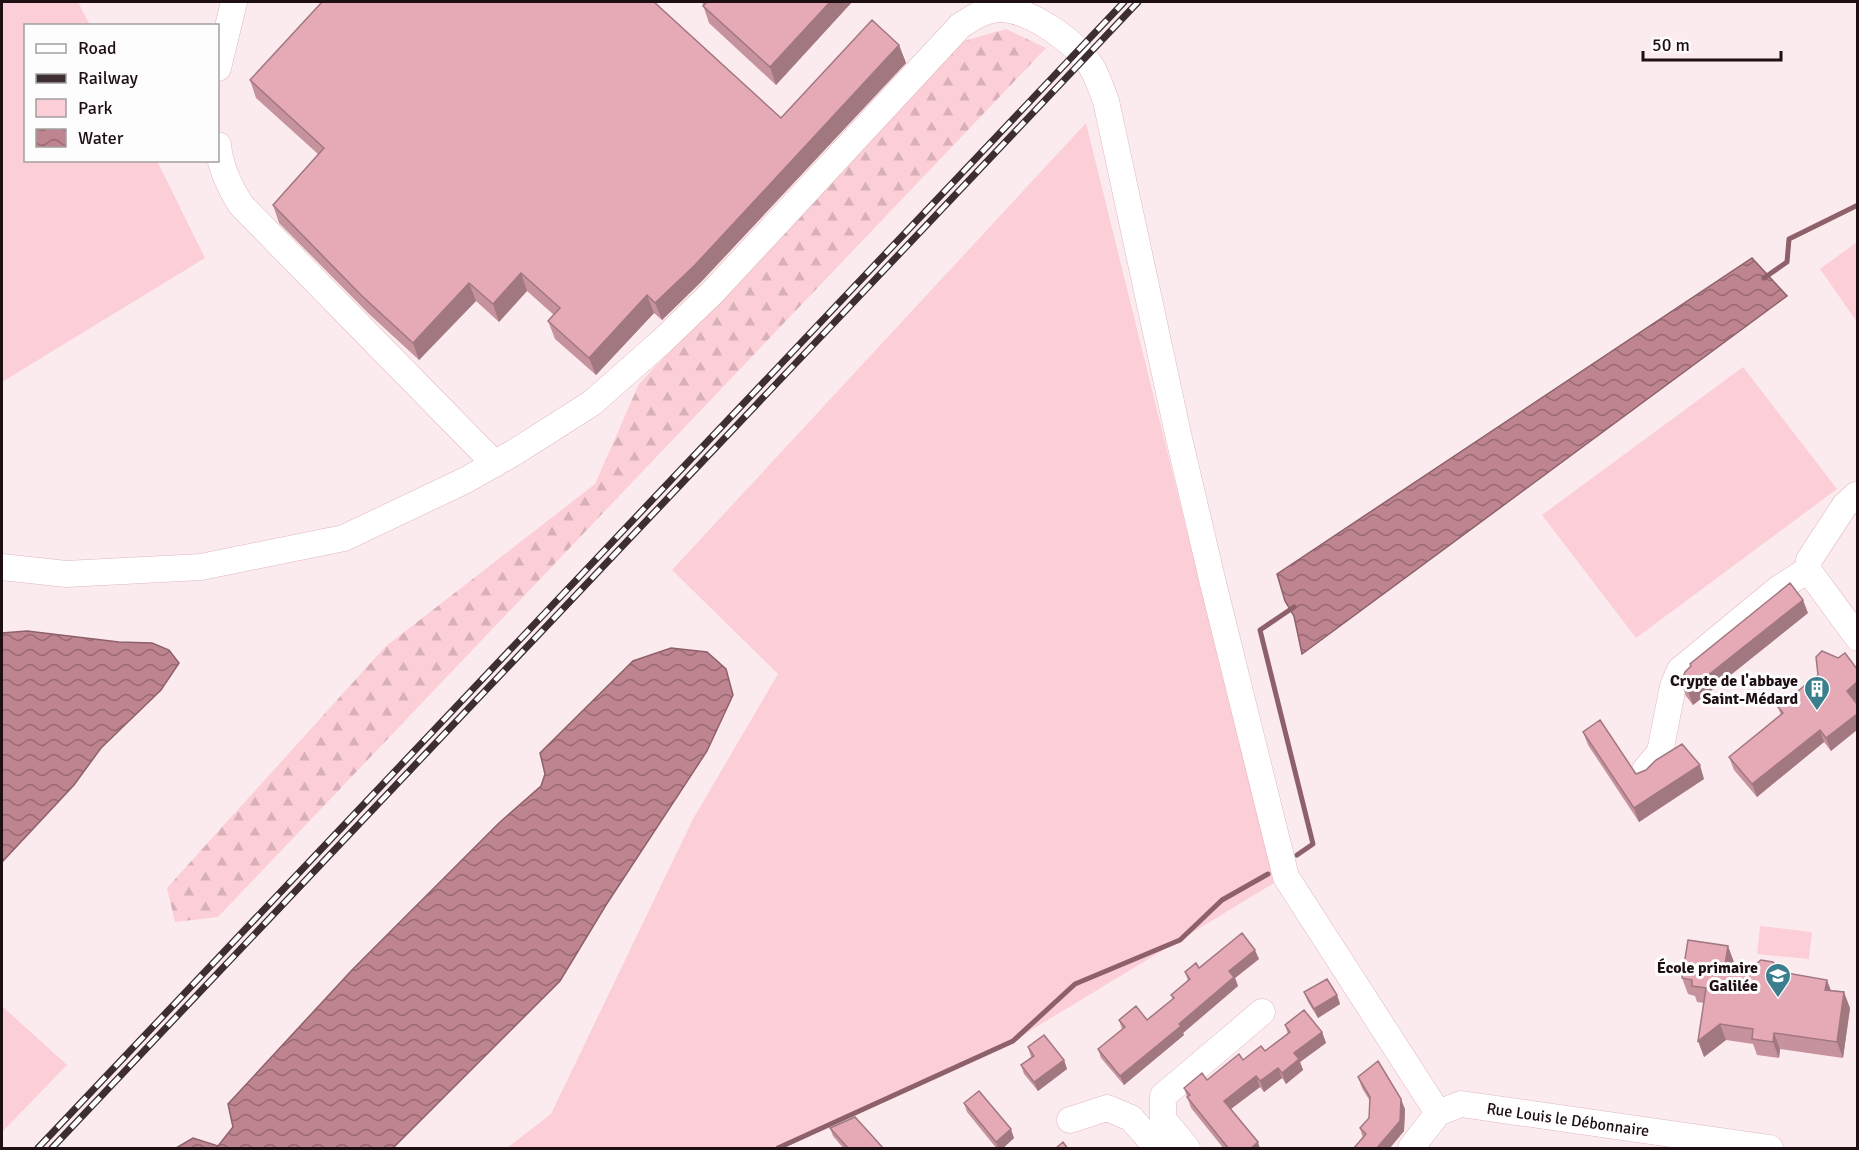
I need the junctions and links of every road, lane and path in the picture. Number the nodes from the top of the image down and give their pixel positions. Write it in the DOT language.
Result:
graph roads {
  1 [pos="234,2"];
  2 [pos="982,7"];
  3 [pos="219,64"];
  4 [pos="219,149"];
  5 [pos="495,464"];
  6 [pos="1857,495"];
  7 [pos="2,567"];
  8 [pos="1808,570"];
  9 [pos="1856,632"];
  10 [pos="1645,770"];
  11 [pos="1262,1011"];
  12 [pos="1438,1113"];
  13 [pos="1070,1120"];
  14 [pos="1157,1149"];
  15 [pos="1187,1149"];
  16 [pos="1411,1149"];
  17 [pos="1770,1149"];
  1 -- 3 [label="street"];
  2 -- 5 [label="street"];
  2 -- 12 [label="street"];
  4 -- 5 [label="street"];
  5 -- 7 [label="street"];
  6 -- 8 [label="street"];
  8 -- 9 [label="street"];
  8 -- 10 [label="street"];
  11 -- 15 [label="street"];
  12 -- 16 [label="street"];
  12 -- 17 [label="street, Rue Louis le Débonnaire"];
  13 -- 14 [label="street"];
}
